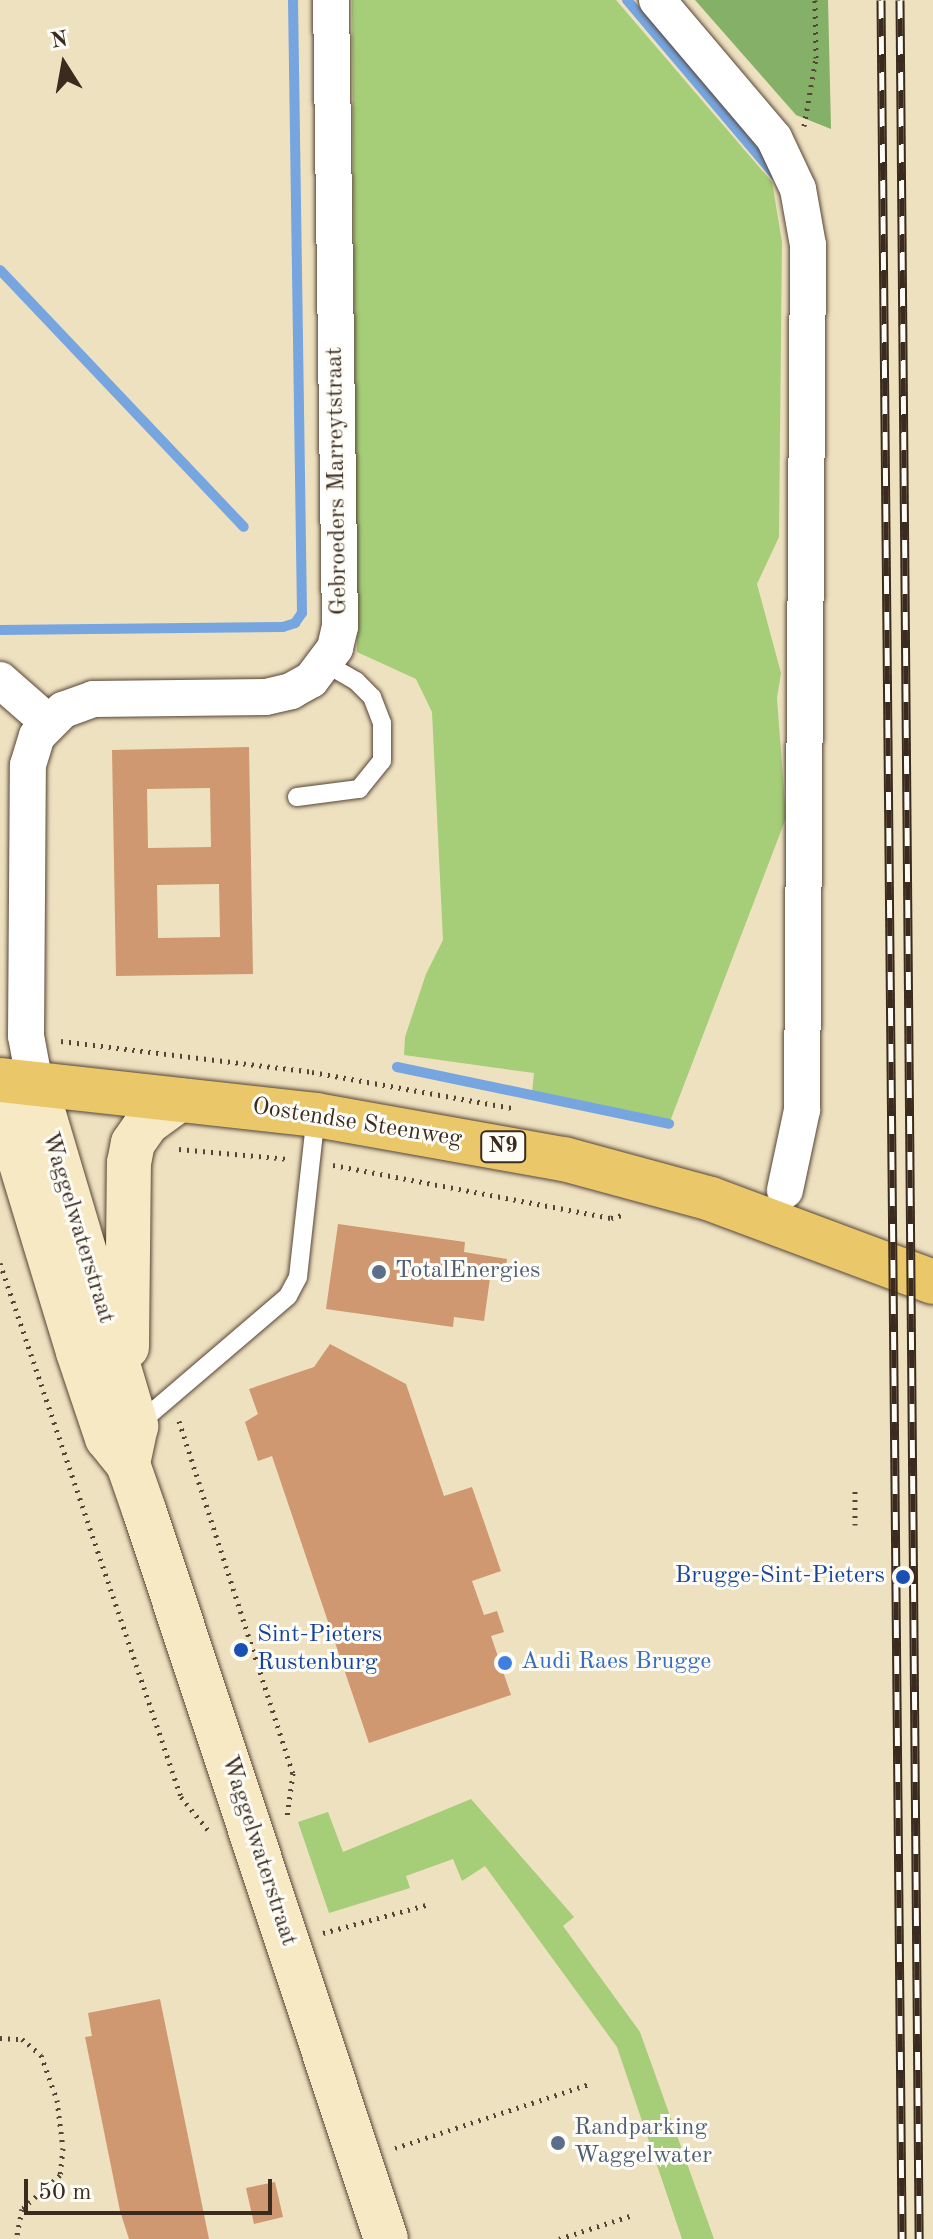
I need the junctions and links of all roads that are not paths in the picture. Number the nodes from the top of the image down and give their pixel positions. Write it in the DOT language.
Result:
graph roads {
  1 [pos="331,0"];
  2 [pos="657,0"];
  3 [pos="326,664"];
  4 [pos="0,680"];
  5 [pos="48,722"];
  6 [pos="297,797"];
  7 [pos="9,1083"];
  8 [pos="179,1100"];
  9 [pos="316,1115"];
  10 [pos="785,1190"];
  11 [pos="0,1193"];
  12 [pos="41,1239"];
  13 [pos="933,1282"];
  14 [pos="130,1428"];
  15 [pos="386,2239"];
  1 -- 3 [label="street, Gebroeders Marreytstraat"];
  2 -- 10 [label="street"];
  3 -- 5 [label="street"];
  3 -- 6 [label="lane"];
  4 -- 5 [label="street"];
  5 -- 7 [label="street"];
  7 -- 8 [label="main road, Oostendse Steenweg / N9"];
  7 -- 12 [label="main road, Waggelwaterstraat"];
  7 -- 14 [label="main road, Waggelwaterstraat"];
  8 -- 9 [label="main road, Oostendse Steenweg / N9"];
  8 -- 14 [label="main road"];
  9 -- 13 [label="main road, Oostendse Steenweg / N9"];
  9 -- 14 [label="lane"];
  11 -- 12 [label="main road"];
  12 -- 14 [label="main road, Waggelwaterstraat"];
  14 -- 15 [label="main road, Waggelwaterstraat"];
}
